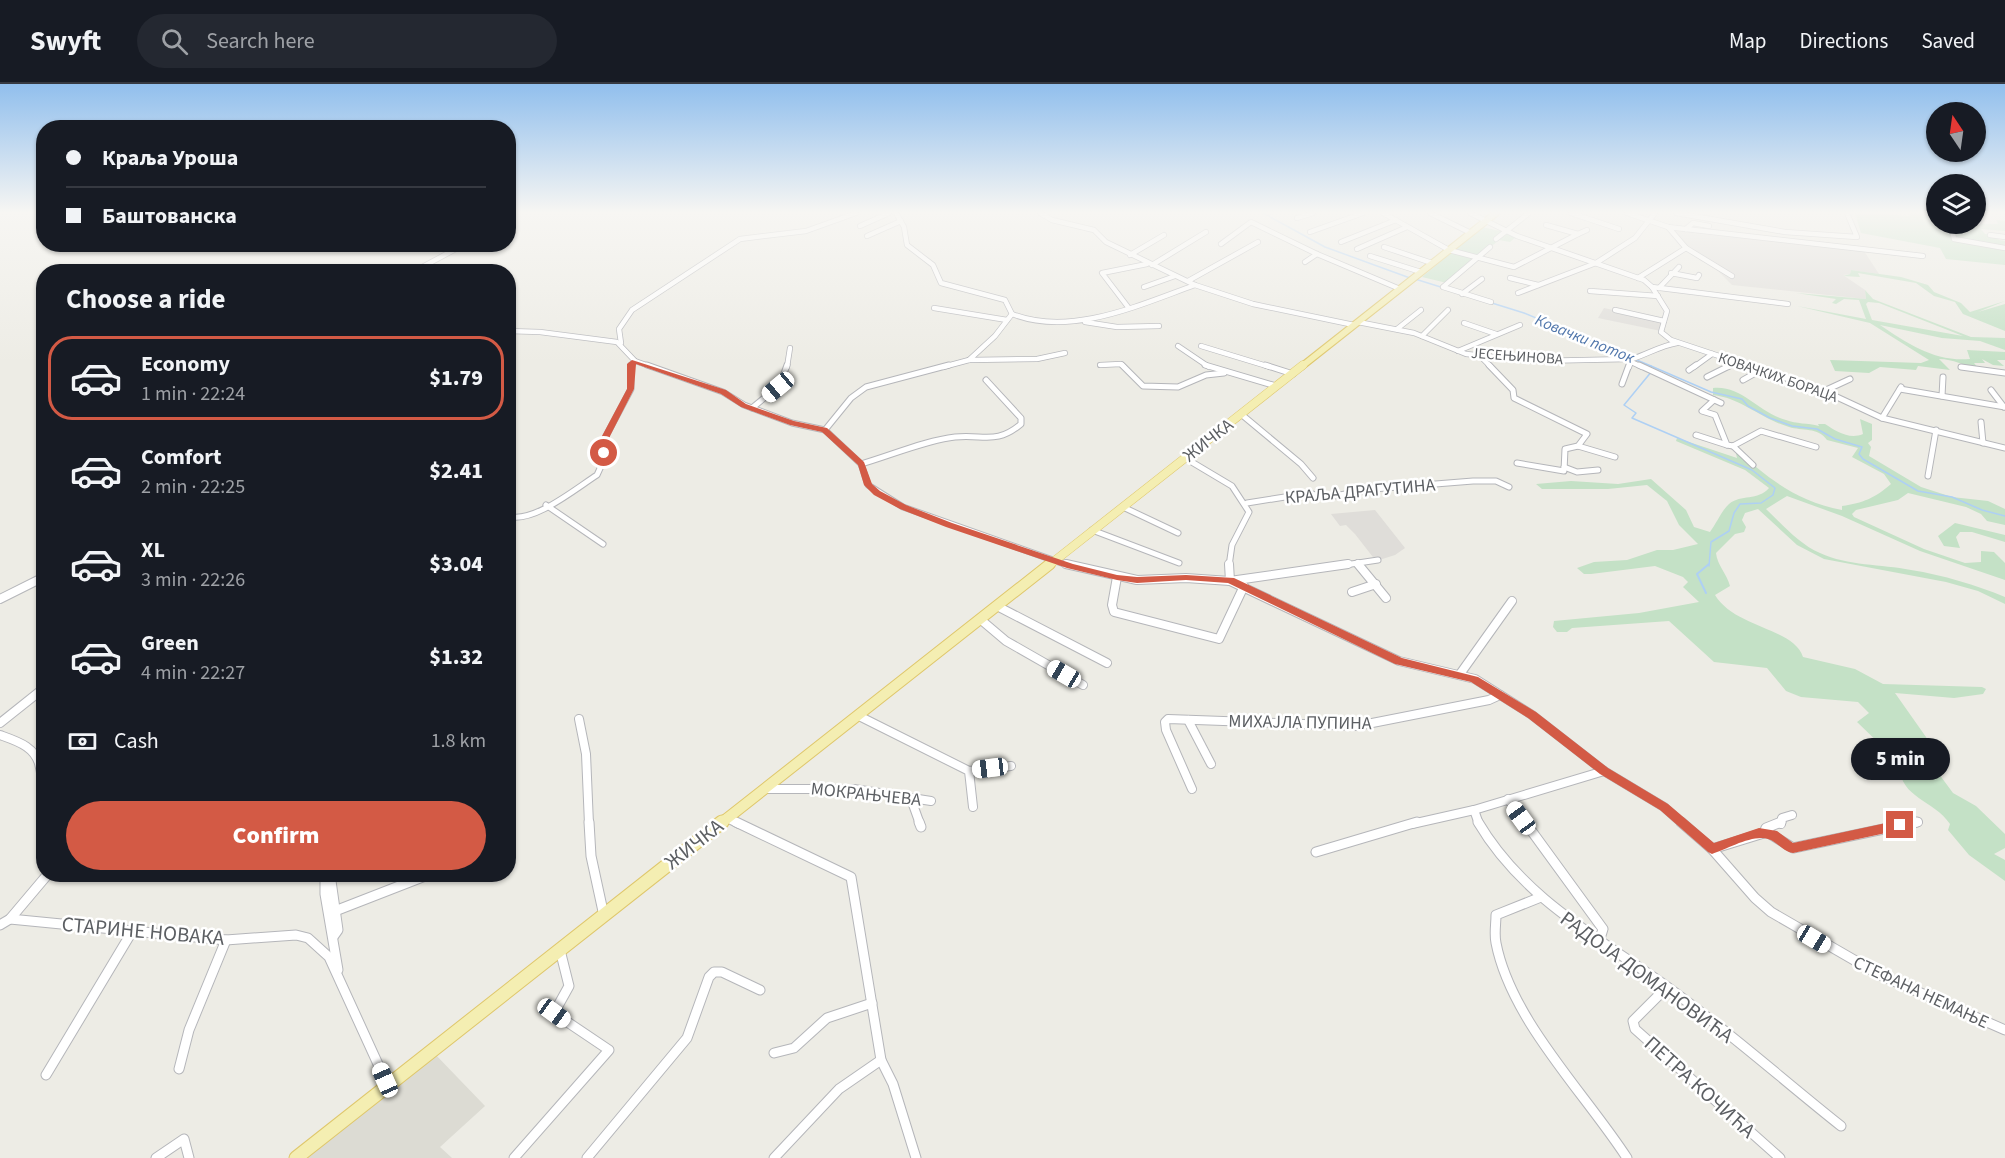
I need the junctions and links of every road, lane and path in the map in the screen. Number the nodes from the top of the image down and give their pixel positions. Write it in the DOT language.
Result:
graph roads {
  1 [pos="704,263"];
  2 [pos="931,263"];
  3 [pos="1146,263"];
  4 [pos="1153,263"];
  5 [pos="1220,263"];
  6 [pos="1339,263"];
  7 [pos="1386,263"];
  8 [pos="1432,263"];
  9 [pos="1469,263"];
  10 [pos="1502,263"];
  11 [pos="1522,263"];
  12 [pos="1596,263"];
  13 [pos="1662,263"];
  14 [pos="1711,263"];
  15 [pos="1150,265"];
  16 [pos="1679,267"];
  17 [pos="1671,273"];
  18 [pos="1699,275"];
  19 [pos="1175,276"];
  20 [pos="1416,276"];
  21 [pos="1732,276"];
  22 [pos="1510,278"];
  23 [pos="1638,278"];
  24 [pos="1482,279"];
  25 [pos="1188,281"];
  26 [pos="1195,285"];
  27 [pos="1538,285"];
  28 [pos="1144,287"];
  29 [pos="1652,287"];
  30 [pos="1659,288"];
  31 [pos="1400,289"];
  32 [pos="1590,291"];
  33 [pos="1518,293"];
  34 [pos="1462,294"];
  35 [pos="1658,296"];
  36 [pos="1491,302"];
  37 [pos="1788,304"];
  38 [pos="1128,307"];
  39 [pos="934,308"];
  40 [pos="1421,310"];
  41 [pos="1448,310"];
  42 [pos="1615,310"];
  43 [pos="1012,314"];
  44 [pos="1007,320"];
  45 [pos="1082,321"];
  46 [pos="1664,321"];
  47 [pos="1356,323"];
  48 [pos="1464,323"];
  49 [pos="1520,325"];
  50 [pos="1159,326"];
  51 [pos="1397,329"];
  52 [pos="516,332"];
  53 [pos="1497,334"];
  54 [pos="1422,336"];
  55 [pos="1677,343"];
  56 [pos="621,344"];
  57 [pos="1178,346"];
  58 [pos="1201,346"];
  59 [pos="790,348"];
  60 [pos="1458,351"];
  61 [pos="1065,353"];
  62 [pos="1712,354"];
  63 [pos="1479,355"];
  64 [pos="969,360"];
  65 [pos="1629,360"];
  66 [pos="635,361"];
  67 [pos="1736,363"];
  68 [pos="1100,365"];
  69 [pos="1961,367"];
  70 [pos="1689,370"];
  71 [pos="1759,371"];
  72 [pos="1224,373"];
  73 [pos="2005,373"];
  74 [pos="1293,374"];
  75 [pos="1707,377"];
  76 [pos="1943,377"];
  77 [pos="1850,379"];
  78 [pos="986,380"];
  79 [pos="1743,380"];
  80 [pos="1622,384"];
  81 [pos="1276,386"];
  82 [pos="1991,390"];
  83 [pos="1824,391"];
  84 [pos="1942,396"];
  85 [pos="2004,407"];
  86 [pos="752,408"];
  87 [pos="1241,414"];
  88 [pos="1882,418"];
  89 [pos="1982,422"];
  90 [pos="825,430"];
  91 [pos="1936,430"];
  92 [pos="1696,435"];
  93 [pos="1983,443"];
  94 [pos="1730,445"];
  95 [pos="1578,446"];
  96 [pos="1816,447"];
  97 [pos="2005,448"];
  98 [pos="1616,457"];
  99 [pos="1185,458"];
  100 [pos="1517,463"];
  101 [pos="861,464"];
  102 [pos="1753,465"];
  103 [pos="1564,467"];
  104 [pos="1599,470"];
  105 [pos="1928,476"];
  106 [pos="1313,478"];
  107 [pos="1509,487"];
  108 [pos="1247,503"];
  109 [pos="546,505"];
  110 [pos="1123,507"];
  111 [pos="516,518"];
  112 [pos="1092,530"];
  113 [pos="1178,533"];
  114 [pos="603,544"];
  115 [pos="1378,560"];
  116 [pos="1056,561"];
  117 [pos="1179,563"];
  118 [pos="1358,564"];
  119 [pos="1117,577"];
  120 [pos="1230,580"];
  121 [pos="36,581"];
  122 [pos="1376,584"];
  123 [pos="1244,586"];
  124 [pos="1352,592"];
  125 [pos="1386,598"];
  126 [pos="0,599"];
  127 [pos="1512,601"];
  128 [pos="997,606"];
  129 [pos="980,619"];
  130 [pos="1107,663"];
  131 [pos="1460,674"];
  132 [pos="1083,685"];
  133 [pos="36,694"];
  134 [pos="1500,695"];
  135 [pos="859,716"];
  136 [pos="579,719"];
  137 [pos="1188,720"];
  138 [pos="0,723"];
  139 [pos="0,735"];
  140 [pos="36,755"];
  141 [pos="1211,764"];
  142 [pos="1011,766"];
  143 [pos="969,771"];
  144 [pos="1604,771"];
  145 [pos="765,789"];
  146 [pos="1192,789"];
  147 [pos="911,799"];
  148 [pos="1508,799"];
  149 [pos="931,801"];
  150 [pos="973,807"];
  151 [pos="1474,810"];
  152 [pos="1792,815"];
  153 [pos="727,819"];
  154 [pos="1918,822"];
  155 [pos="921,827"];
  156 [pos="1764,833"];
  157 [pos="1712,849"];
  158 [pos="1316,852"];
  159 [pos="41,882"];
  160 [pos="325,882"];
  161 [pos="330,882"];
  162 [pos="409,882"];
  163 [pos="1541,897"];
  164 [pos="334,911"];
  165 [pos="604,916"];
  166 [pos="10,919"];
  167 [pos="0,925"];
  168 [pos="133,930"];
  169 [pos="333,937"];
  170 [pos="226,940"];
  171 [pos="1599,942"];
  172 [pos="560,950"];
  173 [pos="338,975"];
  174 [pos="1667,987"];
  175 [pos="760,990"];
  176 [pos="872,1003"];
  177 [pos="2005,1030"];
  178 [pos="774,1053"];
  179 [pos="881,1060"];
  180 [pos="179,1069"];
  181 [pos="46,1075"];
  182 [pos="388,1086"];
  183 [pos="1841,1126"];
  184 [pos="156,1158"];
  185 [pos="189,1158"];
  186 [pos="296,1158"];
  187 [pos="514,1158"];
  188 [pos="587,1158"];
  189 [pos="774,1158"];
  190 [pos="915,1158"];
  191 [pos="1627,1158"];
  192 [pos="1780,1158"];
  1 -- 56 [label="street"];
  2 -- 43 [label="street"];
  3 -- 15 [label="street, ЈЕСЕЊИНОВА"];
  4 -- 15 [label="street"];
  5 -- 25 [label="street"];
  6 -- 31 [label="street"];
  7 -- 20 [label="street"];
  8 -- 20 [label="main road, ЖИЧКА"];
  9 -- 34 [label="street"];
  10 -- 11 [label="street"];
  12 -- 23 [label="street"];
  12 -- 27 [label="street"];
  13 -- 23 [label="street"];
  14 -- 21 [label="street"];
  15 -- 19 [label="street, ЈЕСЕЊИНОВА"];
  15 -- 38 [label="street"];
  16 -- 17 [label="street"];
  17 -- 18 [label="street"];
  17 -- 30 [label="street"];
  19 -- 25 [label="street, ЈЕСЕЊИНОВА"];
  19 -- 28 [label="street"];
  20 -- 31 [label="main road, ЖИЧКА"];
  22 -- 27 [label="street"];
  23 -- 29 [label="street"];
  24 -- 34 [label="street"];
  25 -- 26 [label="street, ЈЕСЕЊИНОВА"];
  26 -- 38 [label="street"];
  26 -- 47 [label="street, ЈЕСЕЊИНОВА"];
  27 -- 33 [label="street"];
  29 -- 30 [label="street"];
  29 -- 35 [label="street"];
  30 -- 37 [label="street"];
  31 -- 47 [label="main road, ЖИЧКА"];
  32 -- 35 [label="street"];
  34 -- 36 [label="street"];
  35 -- 46 [label="street"];
  38 -- 45 [label="street"];
  39 -- 44 [label="street"];
  40 -- 51 [label="street"];
  41 -- 54 [label="street"];
  42 -- 46 [label="street"];
  43 -- 44 [label="street"];
  43 -- 45 [label="street"];
  44 -- 64 [label="street"];
  45 -- 50 [label="street"];
  46 -- 55 [label="street"];
  47 -- 51 [label="street, ЈЕСЕЊИНОВА"];
  47 -- 74 [label="main road, ЖИЧКА"];
  48 -- 53 [label="street"];
  49 -- 53 [label="street"];
  51 -- 54 [label="street, ЈЕСЕЊИНОВА"];
  52 -- 56 [label="street"];
  53 -- 60 [label="street"];
  54 -- 60 [label="street, ЈЕСЕЊИНОВА"];
  55 -- 62 [label="street, КОВАЧКИХ БОРАЦА"];
  55 -- 65 [label="street, ЈЕСЕЊИНОВА"];
  56 -- 66 [label="street"];
  57 -- 72 [label="street"];
  58 -- 74 [label="street"];
  59 -- 86 [label="street"];
  60 -- 63 [label="street, ЈЕСЕЊИНОВА"];
  61 -- 64 [label="street"];
  62 -- 67 [label="street, КОВАЧКИХ БОРАЦА"];
  62 -- 70 [label="street"];
  63 -- 65 [label="street, ЈЕСЕЊИНОВА"];
  63 -- 95 [label="street"];
  64 -- 90 [label="street"];
  65 -- 80 [label="street"];
  65 -- 94 [label="street"];
  66 -- 86 [label="street"];
  66 -- 109 [label="street"];
  67 -- 71 [label="street, КОВАЧКИХ БОРАЦА"];
  67 -- 75 [label="street"];
  68 -- 72 [label="street"];
  69 -- 73 [label="street"];
  71 -- 79 [label="street"];
  71 -- 83 [label="street, КОВАЧКИХ БОРАЦА"];
  72 -- 81 [label="street"];
  74 -- 81 [label="main road, ЖИЧКА"];
  76 -- 84 [label="street"];
  77 -- 83 [label="street"];
  78 -- 101 [label="street"];
  81 -- 87 [label="main road, ЖИЧКА"];
  82 -- 85 [label="street"];
  83 -- 88 [label="street, КОВАЧКИХ БОРАЦА"];
  84 -- 85 [label="street"];
  84 -- 88 [label="street"];
  86 -- 90 [label="street"];
  87 -- 99 [label="main road, ЖИЧКА"];
  87 -- 106 [label="street"];
  88 -- 91 [label="street, КОВАЧКИХ БОРАЦА"];
  89 -- 93 [label="street"];
  90 -- 101 [label="street"];
  91 -- 93 [label="street, КОВАЧКИХ БОРАЦА"];
  91 -- 105 [label="street"];
  92 -- 94 [label="street"];
  93 -- 97 [label="street, КОВАЧКИХ БОРАЦА"];
  94 -- 96 [label="street"];
  94 -- 102 [label="street"];
  95 -- 98 [label="street"];
  95 -- 103 [label="street"];
  99 -- 108 [label="street"];
  99 -- 110 [label="main road, ЖИЧКА"];
  100 -- 103 [label="street"];
  101 -- 116 [label="street, СТЕФАНА НЕМАЊЕ"];
  103 -- 104 [label="street"];
  107 -- 108 [label="street, КРАЉА ДРАГУТИНА"];
  108 -- 120 [label="street"];
  109 -- 111 [label="street"];
  109 -- 114 [label="street"];
  110 -- 112 [label="main road, ЖИЧКА"];
  110 -- 113 [label="street"];
  112 -- 116 [label="main road, ЖИЧКА"];
  112 -- 117 [label="street"];
  115 -- 118 [label="street"];
  116 -- 119 [label="street, СТЕФАНА НЕМАЊЕ"];
  116 -- 128 [label="main road, ЖИЧКА"];
  118 -- 120 [label="street"];
  118 -- 122 [label="street"];
  119 -- 120 [label="street, СТЕФАНА НЕМАЊЕ"];
  119 -- 123 [label="street"];
  120 -- 123 [label="street, СТЕФАНА НЕМАЊЕ"];
  121 -- 126 [label="street"];
  122 -- 124 [label="street"];
  122 -- 125 [label="street"];
  123 -- 131 [label="street, СТЕФАНА НЕМАЊЕ"];
  127 -- 131 [label="street"];
  128 -- 129 [label="main road, ЖИЧКА"];
  128 -- 130 [label="street"];
  129 -- 132 [label="street"];
  129 -- 135 [label="main road, ЖИЧКА"];
  131 -- 134 [label="street, СТЕФАНА НЕМАЊЕ"];
  133 -- 138 [label="street"];
  134 -- 137 [label="street, МИХАЈЛА ПУПИНА"];
  134 -- 144 [label="street, СТЕФАНА НЕМАЊЕ"];
  135 -- 143 [label="street"];
  135 -- 145 [label="main road, ЖИЧКА"];
  136 -- 165 [label="street"];
  137 -- 141 [label="street"];
  137 -- 146 [label="street, МИХАЈЛА ПУПИНА"];
  139 -- 140 [label="street"];
  142 -- 143 [label="street"];
  143 -- 150 [label="street"];
  144 -- 148 [label="street"];
  144 -- 157 [label="street, СТЕФАНА НЕМАЊЕ"];
  145 -- 147 [label="street, МОКРАЊЧЕВА"];
  145 -- 153 [label="main road, ЖИЧКА"];
  147 -- 149 [label="street, МОКРАЊЧЕВА"];
  147 -- 155 [label="street"];
  148 -- 151 [label="street"];
  148 -- 171 [label="street"];
  151 -- 158 [label="street"];
  151 -- 163 [label="street, РАДОЈА ДОМАНОВИЋА"];
  152 -- 156 [label="street"];
  153 -- 165 [label="main road, ЖИЧКА"];
  153 -- 176 [label="street"];
  154 -- 156 [label="street"];
  156 -- 157 [label="street"];
  157 -- 177 [label="street, СТЕФАНА НЕМАЊЕ"];
  159 -- 166 [label="street"];
  160 -- 169 [label="street"];
  161 -- 164 [label="street"];
  162 -- 164 [label="street"];
  163 -- 171 [label="street, РАДОЈА ДОМАНОВИЋА"];
  163 -- 191 [label="street"];
  164 -- 169 [label="street"];
  165 -- 172 [label="main road, ЖИЧКА"];
  166 -- 167 [label="street"];
  166 -- 168 [label="street, СТАРИНЕ НОВАКА"];
  168 -- 170 [label="street, СТАРИНЕ НОВАКА"];
  168 -- 181 [label="street"];
  169 -- 173 [label="street"];
  170 -- 173 [label="street, СТАРИНЕ НОВАКА"];
  170 -- 180 [label="street"];
  171 -- 174 [label="street, РАДОЈА ДОМАНОВИЋА"];
  172 -- 182 [label="main road, ЖИЧКА"];
  172 -- 187 [label="street"];
  173 -- 182 [label="street, СТАРИНЕ НОВАКА"];
  174 -- 183 [label="street, РАДОЈА ДОМАНОВИЋА"];
  174 -- 192 [label="street, ПЕТРА КОЧИЋА"];
  175 -- 188 [label="street"];
  176 -- 178 [label="street"];
  176 -- 179 [label="street"];
  179 -- 189 [label="street"];
  179 -- 190 [label="street"];
  182 -- 186 [label="main road, ЖИЧКА"];
  184 -- 185 [label="street"];
}
